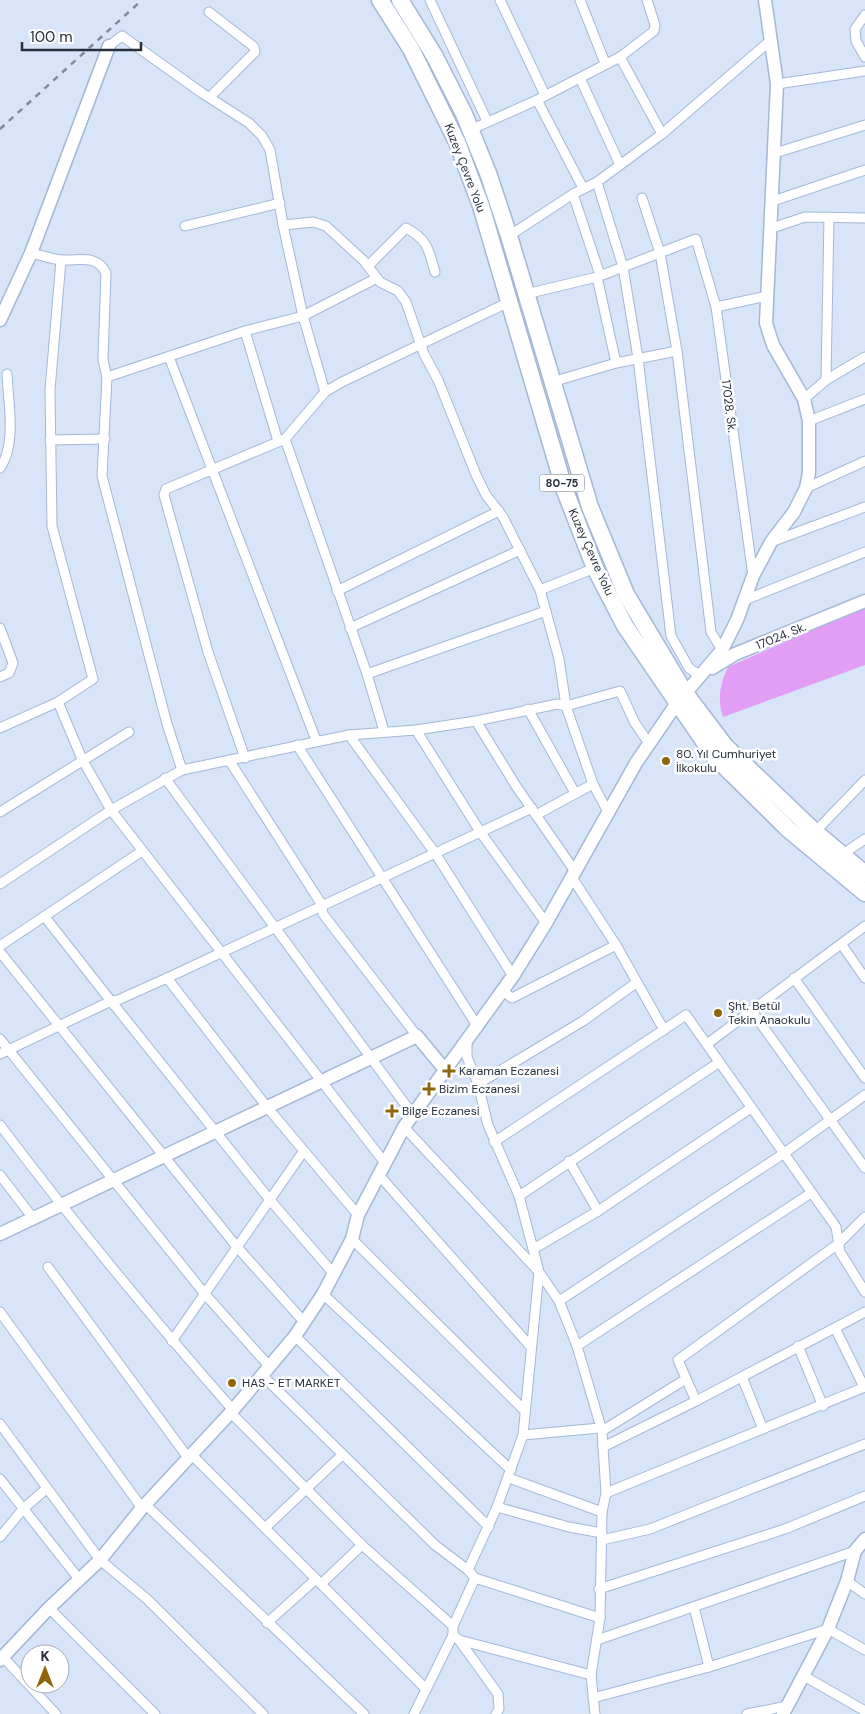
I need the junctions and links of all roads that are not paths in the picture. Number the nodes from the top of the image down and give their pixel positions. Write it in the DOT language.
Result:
graph roads {
  1 [pos="380,0"];
  2 [pos="400,0"];
  3 [pos="430,0"];
  4 [pos="500,0"];
  5 [pos="580,0"];
  6 [pos="647,0"];
  7 [pos="765,0"];
  8 [pos="209,12"];
  9 [pos="865,15"];
  10 [pos="771,40"];
  11 [pos="109,46"];
  12 [pos="620,56"];
  13 [pos="865,57"];
  14 [pos="605,63"];
  15 [pos="865,72"];
  16 [pos="580,78"];
  17 [pos="777,84"];
  18 [pos="210,97"];
  19 [pos="541,98"];
  20 [pos="487,121"];
  21 [pos="865,125"];
  22 [pos="470,130"];
  23 [pos="662,134"];
  24 [pos="775,153"];
  25 [pos="620,165"];
  26 [pos="865,170"];
  27 [pos="597,182"];
  28 [pos="583,188"];
  29 [pos="573,194"];
  30 [pos="642,198"];
  31 [pos="773,201"];
  32 [pos="280,203"];
  33 [pos="829,217"];
  34 [pos="865,218"];
  35 [pos="283,225"];
  36 [pos="185,226"];
  37 [pos="772,228"];
  38 [pos="510,236"];
  39 [pos="31,253"];
  40 [pos="660,253"];
  41 [pos="61,260"];
  42 [pos="368,266"];
  43 [pos="623,267"];
  44 [pos="435,272"];
  45 [pos="598,276"];
  46 [pos="377,278"];
  47 [pos="526,294"];
  48 [pos="767,296"];
  49 [pos="509,302"];
  50 [pos="716,307"];
  51 [pos="302,316"];
  52 [pos="0,320"];
  53 [pos="245,331"];
  54 [pos="420,344"];
  55 [pos="677,351"];
  56 [pos="169,357"];
  57 [pos="865,357"];
  58 [pos="638,358"];
  59 [pos="616,363"];
  60 [pos="7,374"];
  61 [pos="107,377"];
  62 [pos="826,380"];
  63 [pos="552,382"];
  64 [pos="325,392"];
  65 [pos="804,399"];
  66 [pos="865,400"];
  67 [pos="809,421"];
  68 [pos="105,439"];
  69 [pos="50,440"];
  70 [pos="282,440"];
  71 [pos="865,461"];
  72 [pos="0,468"];
  73 [pos="211,470"];
  74 [pos="806,488"];
  75 [pos="865,507"];
  76 [pos="499,511"];
  77 [pos="771,542"];
  78 [pos="520,550"];
  79 [pos="865,552"];
  80 [pos="596,568"];
  81 [pos="753,576"];
  82 [pos="540,590"];
  83 [pos="338,591"];
  84 [pos="745,600"];
  85 [pos="865,601"];
  86 [pos="546,611"];
  87 [pos="0,628"];
  88 [pos="350,628"];
  89 [pos="722,650"];
  90 [pos="367,674"];
  91 [pos="699,675"];
  92 [pos="0,677"];
  93 [pos="681,698"];
  94 [pos="58,702"];
  95 [pos="566,706"];
  96 [pos="528,709"];
  97 [pos="476,721"];
  98 [pos="0,728"];
  99 [pos="416,730"];
  100 [pos="384,731"];
  101 [pos="128,732"];
  102 [pos="349,735"];
  103 [pos="316,740"];
  104 [pos="650,744"];
  105 [pos="297,745"];
  106 [pos="245,758"];
  107 [pos="82,759"];
  108 [pos="228,760"];
  109 [pos="182,770"];
  110 [pos="165,778"];
  111 [pos="865,780"];
  112 [pos="593,784"];
  113 [pos="575,793"];
  114 [pos="111,810"];
  115 [pos="0,812"];
  116 [pos="534,812"];
  117 [pos="609,814"];
  118 [pos="815,832"];
  119 [pos="481,834"];
  120 [pos="865,839"];
  121 [pos="142,851"];
  122 [pos="435,853"];
  123 [pos="842,854"];
  124 [pos="573,873"];
  125 [pos="865,874"];
  126 [pos="382,878"];
  127 [pos="0,884"];
  128 [pos="865,894"];
  129 [pos="322,905"];
  130 [pos="45,917"];
  131 [pos="546,923"];
  132 [pos="865,926"];
  133 [pos="273,927"];
  134 [pos="616,945"];
  135 [pos="842,945"];
  136 [pos="0,946"];
  137 [pos="221,951"];
  138 [pos="0,952"];
  139 [pos="513,976"];
  140 [pos="167,978"];
  141 [pos="794,978"];
  142 [pos="865,978"];
  143 [pos="636,983"];
  144 [pos="503,991"];
  145 [pos="111,1001"];
  146 [pos="751,1010"];
  147 [pos="58,1025"];
  148 [pos="478,1027"];
  149 [pos="664,1030"];
  150 [pos="416,1036"];
  151 [pos="0,1039"];
  152 [pos="467,1042"];
  153 [pos="707,1044"];
  154 [pos="4,1052"];
  155 [pos="371,1058"];
  156 [pos="718,1063"];
  157 [pos="446,1071"];
  158 [pos="865,1078"];
  159 [pos="320,1082"];
  160 [pos="478,1084"];
  161 [pos="865,1095"];
  162 [pos="266,1107"];
  163 [pos="751,1108"];
  164 [pos="413,1115"];
  165 [pos="829,1120"];
  166 [pos="0,1125"];
  167 [pos="404,1127"];
  168 [pos="214,1131"];
  169 [pos="494,1142"];
  170 [pos="303,1152"];
  171 [pos="783,1154"];
  172 [pos="164,1156"];
  173 [pos="384,1162"];
  174 [pos="569,1162"];
  175 [pos="865,1168"];
  176 [pos="378,1174"];
  177 [pos="0,1175"];
  178 [pos="114,1178"];
  179 [pos="811,1193"];
  180 [pos="519,1196"];
  181 [pos="270,1200"];
  182 [pos="61,1204"];
  183 [pos="598,1211"];
  184 [pos="358,1215"];
  185 [pos="865,1217"];
  186 [pos="33,1218"];
  187 [pos="0,1234"];
  188 [pos="352,1239"];
  189 [pos="838,1244"];
  190 [pos="237,1247"];
  191 [pos="535,1248"];
  192 [pos="48,1267"];
  193 [pos="539,1272"];
  194 [pos="333,1273"];
  195 [pos="865,1292"];
  196 [pos="204,1293"];
  197 [pos="323,1294"];
  198 [pos="560,1301"];
  199 [pos="0,1312"];
  200 [pos="865,1312"];
  201 [pos="305,1322"];
  202 [pos="835,1328"];
  203 [pos="296,1336"];
  204 [pos="172,1341"];
  205 [pos="577,1346"];
  206 [pos="798,1346"];
  207 [pos="531,1347"];
  208 [pos="265,1371"];
  209 [pos="742,1377"];
  210 [pos="686,1380"];
  211 [pos="865,1387"];
  212 [pos="696,1402"];
  213 [pos="823,1406"];
  214 [pos="525,1410"];
  215 [pos="232,1412"];
  216 [pos="763,1429"];
  217 [pos="2,1430"];
  218 [pos="601,1430"];
  219 [pos="523,1436"];
  220 [pos="865,1444"];
  221 [pos="604,1448"];
  222 [pos="342,1455"];
  223 [pos="190,1457"];
  224 [pos="510,1474"];
  225 [pos="0,1479"];
  226 [pos="46,1489"];
  227 [pos="306,1490"];
  228 [pos="606,1493"];
  229 [pos="865,1496"];
  230 [pos="144,1506"];
  231 [pos="497,1507"];
  232 [pos="23,1509"];
  233 [pos="602,1512"];
  234 [pos="489,1527"];
  235 [pos="265,1528"];
  236 [pos="602,1536"];
  237 [pos="0,1537"];
  238 [pos="865,1539"];
  239 [pos="362,1546"];
  240 [pos="855,1551"];
  241 [pos="100,1560"];
  242 [pos="468,1570"];
  243 [pos="475,1578"];
  244 [pos="79,1580"];
  245 [pos="318,1582"];
  246 [pos="847,1582"];
  247 [pos="600,1589"];
  248 [pos="865,1594"];
  249 [pos="694,1607"];
  250 [pos="49,1608"];
  251 [pos="600,1618"];
  252 [pos="267,1623"];
  253 [pos="828,1629"];
  254 [pos="455,1634"];
  255 [pos="597,1640"];
  256 [pos="865,1650"];
  257 [pos="1,1658"];
  258 [pos="709,1667"];
  259 [pos="591,1675"];
  260 [pos="804,1676"];
  261 [pos="426,1689"];
  262 [pos="593,1698"];
  263 [pos="785,1710"];
  264 [pos="865,1711"];
  265 [pos="56,1714"];
  266 [pos="155,1714"];
  267 [pos="264,1714"];
  268 [pos="364,1714"];
  269 [pos="414,1714"];
  270 [pos="496,1714"];
  271 [pos="595,1714"];
  272 [pos="747,1714"];
  1 -- 49 [label="highway, Kuzey Çevre Yolu / 80-75"];
  2 -- 22 [label="highway, Kuzey Çevre Yolu / 80-75"];
  3 -- 20 [label="street"];
  4 -- 19 [label="street"];
  5 -- 14 [label="street"];
  6 -- 12 [label="street"];
  7 -- 10 [label="street"];
  8 -- 18 [label="street"];
  9 -- 13 [label="street"];
  10 -- 17 [label="street"];
  10 -- 23 [label="street"];
  11 -- 18 [label="street"];
  11 -- 39 [label="street"];
  12 -- 14 [label="street"];
  12 -- 23 [label="street"];
  14 -- 16 [label="street"];
  15 -- 17 [label="street"];
  16 -- 19 [label="street"];
  16 -- 25 [label="street"];
  17 -- 24 [label="street"];
  18 -- 32 [label="street"];
  19 -- 20 [label="street"];
  19 -- 28 [label="street"];
  20 -- 22 [label="street"];
  21 -- 24 [label="street"];
  22 -- 38 [label="highway, Kuzey Çevre Yolu / 80-75"];
  23 -- 25 [label="street"];
  24 -- 31 [label="street"];
  25 -- 27 [label="street"];
  26 -- 31 [label="street"];
  27 -- 28 [label="street"];
  27 -- 43 [label="street"];
  28 -- 29 [label="street"];
  29 -- 38 [label="street"];
  29 -- 45 [label="street"];
  30 -- 40 [label="street"];
  31 -- 37 [label="street"];
  32 -- 35 [label="street"];
  32 -- 36 [label="street"];
  33 -- 34 [label="street"];
  33 -- 37 [label="street"];
  33 -- 62 [label="street"];
  35 -- 42 [label="street"];
  35 -- 51 [label="street"];
  37 -- 48 [label="street"];
  38 -- 47 [label="highway, Kuzey Çevre Yolu / 80-75"];
  39 -- 41 [label="street"];
  39 -- 52 [label="street"];
  40 -- 43 [label="street"];
  40 -- 50 [label="street, 17028. Sk."];
  40 -- 55 [label="street"];
  41 -- 61 [label="street"];
  41 -- 69 [label="street"];
  42 -- 44 [label="street"];
  42 -- 46 [label="street"];
  43 -- 45 [label="street"];
  43 -- 58 [label="street"];
  45 -- 47 [label="street"];
  45 -- 59 [label="street"];
  46 -- 51 [label="street"];
  46 -- 54 [label="street"];
  47 -- 63 [label="highway, Kuzey Çevre Yolu / 80-75"];
  48 -- 50 [label="street"];
  48 -- 65 [label="street"];
  49 -- 54 [label="street"];
  49 -- 80 [label="highway, Kuzey Çevre Yolu / 80-75"];
  50 -- 81 [label="street, 17028. Sk."];
  51 -- 53 [label="street"];
  51 -- 64 [label="street"];
  53 -- 56 [label="street"];
  53 -- 70 [label="street"];
  54 -- 64 [label="street"];
  54 -- 76 [label="street"];
  55 -- 58 [label="street"];
  55 -- 89 [label="street"];
  56 -- 61 [label="street"];
  56 -- 73 [label="street"];
  57 -- 62 [label="street"];
  58 -- 59 [label="street"];
  58 -- 91 [label="street"];
  59 -- 63 [label="street"];
  60 -- 72 [label="street"];
  61 -- 68 [label="street"];
  62 -- 65 [label="street"];
  63 -- 93 [label="highway, Kuzey Çevre Yolu / 80-75"];
  64 -- 70 [label="street"];
  65 -- 67 [label="street"];
  66 -- 67 [label="street"];
  67 -- 74 [label="street"];
  68 -- 69 [label="street"];
  68 -- 109 [label="street"];
  69 -- 94 [label="street"];
  70 -- 73 [label="street"];
  70 -- 83 [label="street"];
  71 -- 74 [label="street"];
  73 -- 103 [label="street"];
  73 -- 106 [label="street"];
  74 -- 77 [label="street"];
  75 -- 77 [label="street"];
  76 -- 78 [label="street"];
  76 -- 83 [label="street"];
  77 -- 81 [label="street"];
  78 -- 82 [label="street"];
  78 -- 88 [label="street"];
  79 -- 84 [label="street"];
  80 -- 82 [label="street"];
  80 -- 93 [label="highway, Kuzey Çevre Yolu / 80-75"];
  81 -- 84 [label="street"];
  82 -- 86 [label="street"];
  83 -- 88 [label="street"];
  84 -- 89 [label="street"];
  85 -- 91 [label="street, 17024. Sk."];
  86 -- 90 [label="street"];
  86 -- 95 [label="street"];
  87 -- 92 [label="street"];
  88 -- 90 [label="street"];
  89 -- 91 [label="street"];
  90 -- 100 [label="street"];
  91 -- 93 [label="street"];
  93 -- 104 [label="street"];
  93 -- 118 [label="highway, Kuzey Çevre Yolu / 80-75"];
  93 -- 128 [label="highway, Kuzey Çevre Yolu / 80-75"];
  94 -- 98 [label="street"];
  94 -- 107 [label="street"];
  95 -- 96 [label="street"];
  95 -- 104 [label="street"];
  95 -- 112 [label="street"];
  96 -- 97 [label="street"];
  96 -- 113 [label="street"];
  97 -- 99 [label="street"];
  97 -- 116 [label="street"];
  99 -- 100 [label="street"];
  99 -- 119 [label="street"];
  100 -- 102 [label="street"];
  101 -- 107 [label="street"];
  102 -- 103 [label="street"];
  102 -- 122 [label="street"];
  103 -- 105 [label="street"];
  104 -- 117 [label="street"];
  105 -- 106 [label="street"];
  105 -- 126 [label="street"];
  106 -- 108 [label="street"];
  107 -- 114 [label="street"];
  107 -- 115 [label="street"];
  108 -- 109 [label="street"];
  108 -- 129 [label="street"];
  109 -- 110 [label="street"];
  110 -- 114 [label="street"];
  110 -- 133 [label="street"];
  111 -- 118 [label="street"];
  112 -- 113 [label="street"];
  112 -- 117 [label="street"];
  113 -- 116 [label="street"];
  114 -- 121 [label="street"];
  114 -- 127 [label="street"];
  116 -- 119 [label="street"];
  116 -- 124 [label="street"];
  117 -- 124 [label="street"];
  118 -- 123 [label="highway, Kuzey Çevre Yolu / 80-75"];
  119 -- 122 [label="street"];
  119 -- 131 [label="street"];
  120 -- 123 [label="street"];
  121 -- 130 [label="street"];
  121 -- 137 [label="street"];
  122 -- 126 [label="street"];
  122 -- 139 [label="street"];
  123 -- 125 [label="highway, Kuzey Çevre Yolu / 80-75"];
  124 -- 131 [label="street"];
  124 -- 134 [label="street"];
  126 -- 129 [label="street"];
  126 -- 148 [label="street"];
  129 -- 133 [label="street"];
  129 -- 150 [label="street"];
  130 -- 136 [label="street"];
  130 -- 145 [label="street"];
  131 -- 139 [label="street"];
  132 -- 135 [label="street"];
  133 -- 137 [label="street"];
  133 -- 155 [label="street"];
  134 -- 143 [label="street"];
  134 -- 144 [label="street"];
  135 -- 141 [label="street"];
  135 -- 142 [label="street"];
  137 -- 140 [label="street"];
  137 -- 159 [label="street"];
  138 -- 147 [label="street"];
  139 -- 144 [label="street"];
  140 -- 145 [label="street"];
  140 -- 162 [label="street"];
  141 -- 146 [label="street"];
  141 -- 158 [label="street"];
  143 -- 149 [label="street"];
  143 -- 160 [label="street"];
  144 -- 148 [label="street"];
  145 -- 147 [label="street"];
  145 -- 168 [label="street"];
  146 -- 153 [label="street"];
  146 -- 165 [label="street"];
  147 -- 154 [label="street"];
  147 -- 172 [label="street"];
  148 -- 152 [label="street"];
  149 -- 153 [label="street"];
  149 -- 169 [label="street"];
  150 -- 155 [label="street"];
  150 -- 157 [label="street"];
  151 -- 154 [label="street"];
  152 -- 157 [label="street"];
  152 -- 160 [label="street"];
  153 -- 156 [label="street"];
  154 -- 178 [label="street"];
  155 -- 159 [label="street"];
  155 -- 164 [label="street"];
  156 -- 163 [label="street"];
  156 -- 174 [label="street"];
  157 -- 164 [label="street"];
  159 -- 162 [label="street"];
  159 -- 173 [label="street"];
  160 -- 169 [label="street"];
  161 -- 165 [label="street"];
  162 -- 168 [label="street"];
  162 -- 170 [label="street"];
  163 -- 171 [label="street"];
  163 -- 183 [label="street"];
  164 -- 167 [label="street"];
  165 -- 171 [label="street"];
  165 -- 175 [label="street"];
  166 -- 182 [label="street"];
  167 -- 173 [label="street"];
  167 -- 193 [label="street"];
  168 -- 172 [label="street"];
  168 -- 181 [label="street"];
  169 -- 180 [label="street"];
  170 -- 181 [label="street"];
  170 -- 184 [label="street"];
  171 -- 179 [label="street"];
  171 -- 198 [label="street"];
  172 -- 178 [label="street"];
  172 -- 190 [label="street"];
  173 -- 176 [label="street"];
  174 -- 180 [label="street"];
  174 -- 183 [label="street"];
  176 -- 184 [label="street"];
  176 -- 207 [label="street"];
  177 -- 186 [label="street"];
  178 -- 182 [label="street"];
  178 -- 196 [label="street"];
  179 -- 189 [label="street"];
  179 -- 205 [label="street"];
  180 -- 191 [label="street"];
  181 -- 190 [label="street"];
  181 -- 194 [label="street"];
  182 -- 186 [label="street"];
  182 -- 204 [label="street"];
  183 -- 191 [label="street"];
  184 -- 188 [label="street"];
  185 -- 189 [label="street"];
  186 -- 187 [label="street"];
  188 -- 194 [label="street"];
  188 -- 214 [label="street"];
  189 -- 195 [label="street"];
  189 -- 210 [label="street"];
  190 -- 196 [label="street"];
  190 -- 201 [label="street"];
  191 -- 193 [label="street"];
  192 -- 223 [label="street"];
  193 -- 198 [label="street"];
  193 -- 207 [label="street"];
  194 -- 197 [label="street"];
  196 -- 204 [label="street"];
  196 -- 208 [label="street"];
  197 -- 201 [label="street"];
  197 -- 224 [label="street"];
  198 -- 205 [label="street"];
  199 -- 230 [label="street"];
  200 -- 202 [label="street"];
  201 -- 203 [label="street"];
  202 -- 206 [label="street"];
  202 -- 211 [label="street"];
  203 -- 208 [label="street"];
  203 -- 234 [label="street"];
  204 -- 215 [label="street"];
  205 -- 218 [label="street"];
  206 -- 209 [label="street"];
  206 -- 213 [label="street"];
  207 -- 214 [label="street"];
  208 -- 215 [label="street"];
  208 -- 222 [label="street"];
  209 -- 212 [label="street"];
  209 -- 216 [label="street"];
  210 -- 212 [label="street"];
  210 -- 218 [label="street"];
  211 -- 213 [label="street"];
  212 -- 221 [label="street"];
  213 -- 216 [label="street"];
  214 -- 219 [label="street"];
  215 -- 223 [label="street"];
  215 -- 227 [label="street"];
  216 -- 228 [label="street"];
  217 -- 226 [label="street"];
  218 -- 219 [label="street"];
  218 -- 221 [label="street"];
  219 -- 224 [label="street"];
  220 -- 236 [label="street"];
  221 -- 228 [label="street"];
  222 -- 227 [label="street"];
  222 -- 242 [label="street"];
  223 -- 230 [label="street"];
  223 -- 235 [label="street"];
  224 -- 231 [label="street"];
  224 -- 233 [label="street"];
  225 -- 232 [label="street"];
  226 -- 232 [label="street"];
  226 -- 241 [label="street"];
  227 -- 235 [label="street"];
  227 -- 239 [label="street"];
  228 -- 233 [label="street"];
  229 -- 247 [label="street"];
  230 -- 241 [label="street"];
  230 -- 252 [label="street"];
  231 -- 234 [label="street"];
  231 -- 236 [label="street"];
  232 -- 237 [label="street"];
  232 -- 244 [label="street"];
  233 -- 236 [label="street"];
  234 -- 242 [label="street"];
  235 -- 245 [label="street"];
  236 -- 247 [label="street"];
  238 -- 240 [label="street"];
  239 -- 245 [label="street"];
  239 -- 254 [label="street"];
  240 -- 246 [label="street"];
  240 -- 249 [label="street"];
  241 -- 244 [label="street"];
  241 -- 267 [label="street"];
  242 -- 243 [label="street"];
  243 -- 251 [label="street"];
  243 -- 254 [label="street"];
  244 -- 250 [label="street"];
  245 -- 252 [label="street"];
  245 -- 261 [label="street"];
  246 -- 248 [label="street"];
  246 -- 253 [label="street"];
  247 -- 251 [label="street"];
  249 -- 255 [label="street"];
  249 -- 258 [label="street"];
  250 -- 257 [label="street"];
  250 -- 266 [label="street"];
  251 -- 255 [label="street"];
  252 -- 268 [label="street"];
  253 -- 256 [label="street"];
  253 -- 258 [label="street"];
  253 -- 260 [label="street"];
  254 -- 259 [label="street"];
  254 -- 261 [label="street"];
  254 -- 270 [label="street"];
  255 -- 259 [label="street"];
  257 -- 265 [label="street"];
  258 -- 262 [label="street"];
  259 -- 262 [label="street"];
  260 -- 263 [label="street"];
  260 -- 264 [label="street"];
  261 -- 269 [label="street"];
  262 -- 271 [label="street"];
  263 -- 272 [label="street"];
}
